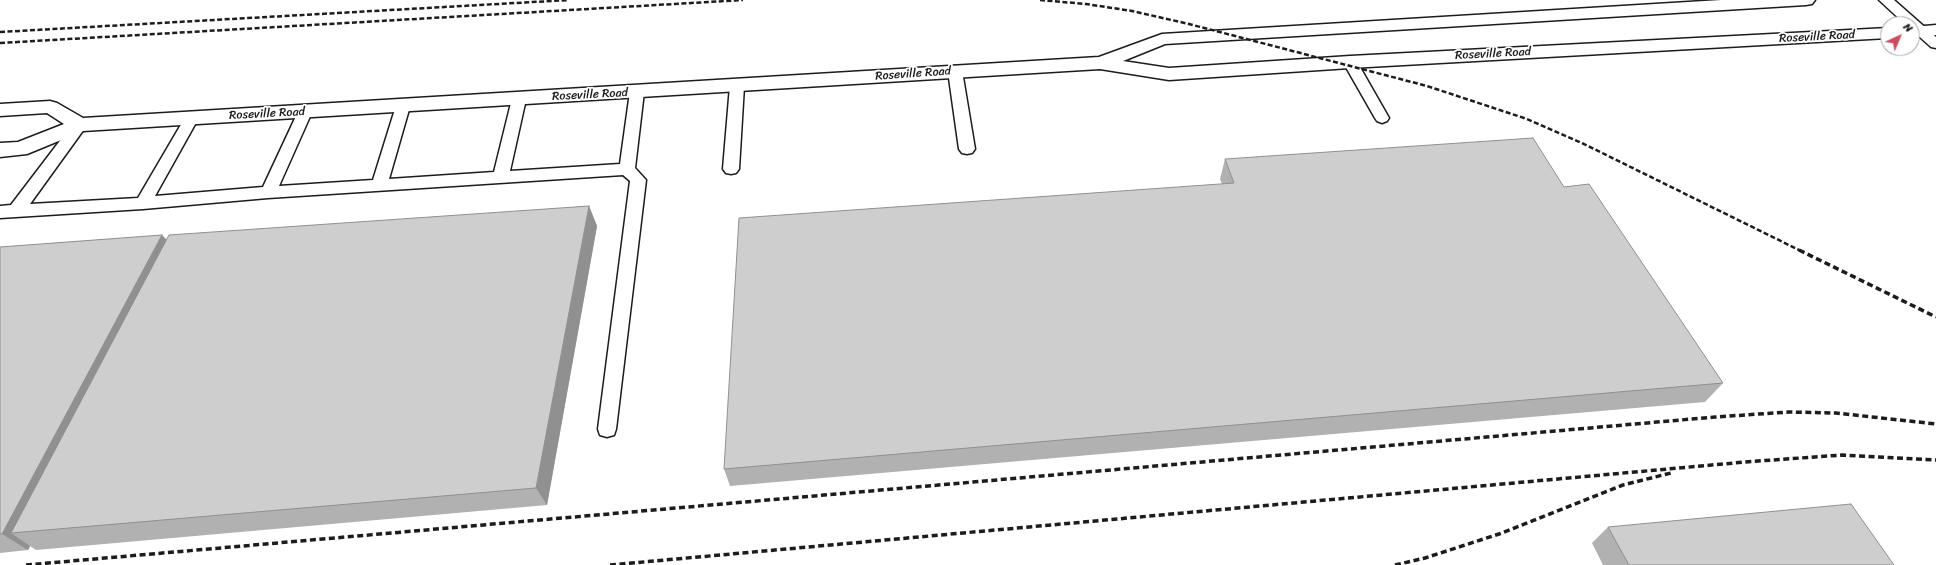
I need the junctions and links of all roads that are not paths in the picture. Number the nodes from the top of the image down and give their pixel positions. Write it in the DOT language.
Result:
graph roads {
  1 [pos="1806,0"];
  2 [pos="1886,0"];
  3 [pos="1923,31"];
  4 [pos="1880,33"];
  5 [pos="1936,44"];
  6 [pos="1350,62"];
  7 [pos="1100,63"];
  8 [pos="955,71"];
  9 [pos="737,86"];
  10 [pos="637,92"];
  11 [pos="519,99"];
  12 [pos="403,106"];
  13 [pos="0,110"];
  14 [pos="305,112"];
  15 [pos="191,118"];
  16 [pos="1382,118"];
  17 [pos="80,125"];
  18 [pos="967,149"];
  19 [pos="0,150"];
  20 [pos="627,169"];
  21 [pos="731,169"];
  22 [pos="501,177"];
  23 [pos="379,185"];
  24 [pos="268,192"];
  25 [pos="143,203"];
  26 [pos="16,211"];
  27 [pos="0,212"];
  28 [pos="607,429"];
  1 -- 7 [label="main road, Roseville Road"];
  2 -- 3 [label="lane"];
  3 -- 5 [label="lane"];
  4 -- 6 [label="main road, Roseville Road"];
  6 -- 7 [label="main road, Roseville Road"];
  6 -- 16 [label="lane"];
  7 -- 8 [label="main road, Roseville Road"];
  8 -- 9 [label="main road, Roseville Road"];
  8 -- 18 [label="lane"];
  9 -- 10 [label="main road, Roseville Road"];
  9 -- 21 [label="lane"];
  10 -- 11 [label="main road, Roseville Road"];
  10 -- 20 [label="lane"];
  11 -- 12 [label="main road, Roseville Road"];
  11 -- 22 [label="lane"];
  12 -- 14 [label="main road, Roseville Road"];
  12 -- 23 [label="lane"];
  13 -- 17 [label="main road"];
  14 -- 15 [label="main road, Roseville Road"];
  14 -- 24 [label="lane"];
  15 -- 17 [label="main road, Roseville Road"];
  15 -- 25 [label="lane"];
  17 -- 19 [label="main road, Roseville Road"];
  17 -- 26 [label="lane"];
  20 -- 22 [label="lane"];
  20 -- 28 [label="lane"];
  22 -- 23 [label="lane"];
  23 -- 24 [label="lane"];
  24 -- 25 [label="lane"];
  25 -- 26 [label="lane"];
  26 -- 27 [label="lane"];
}
